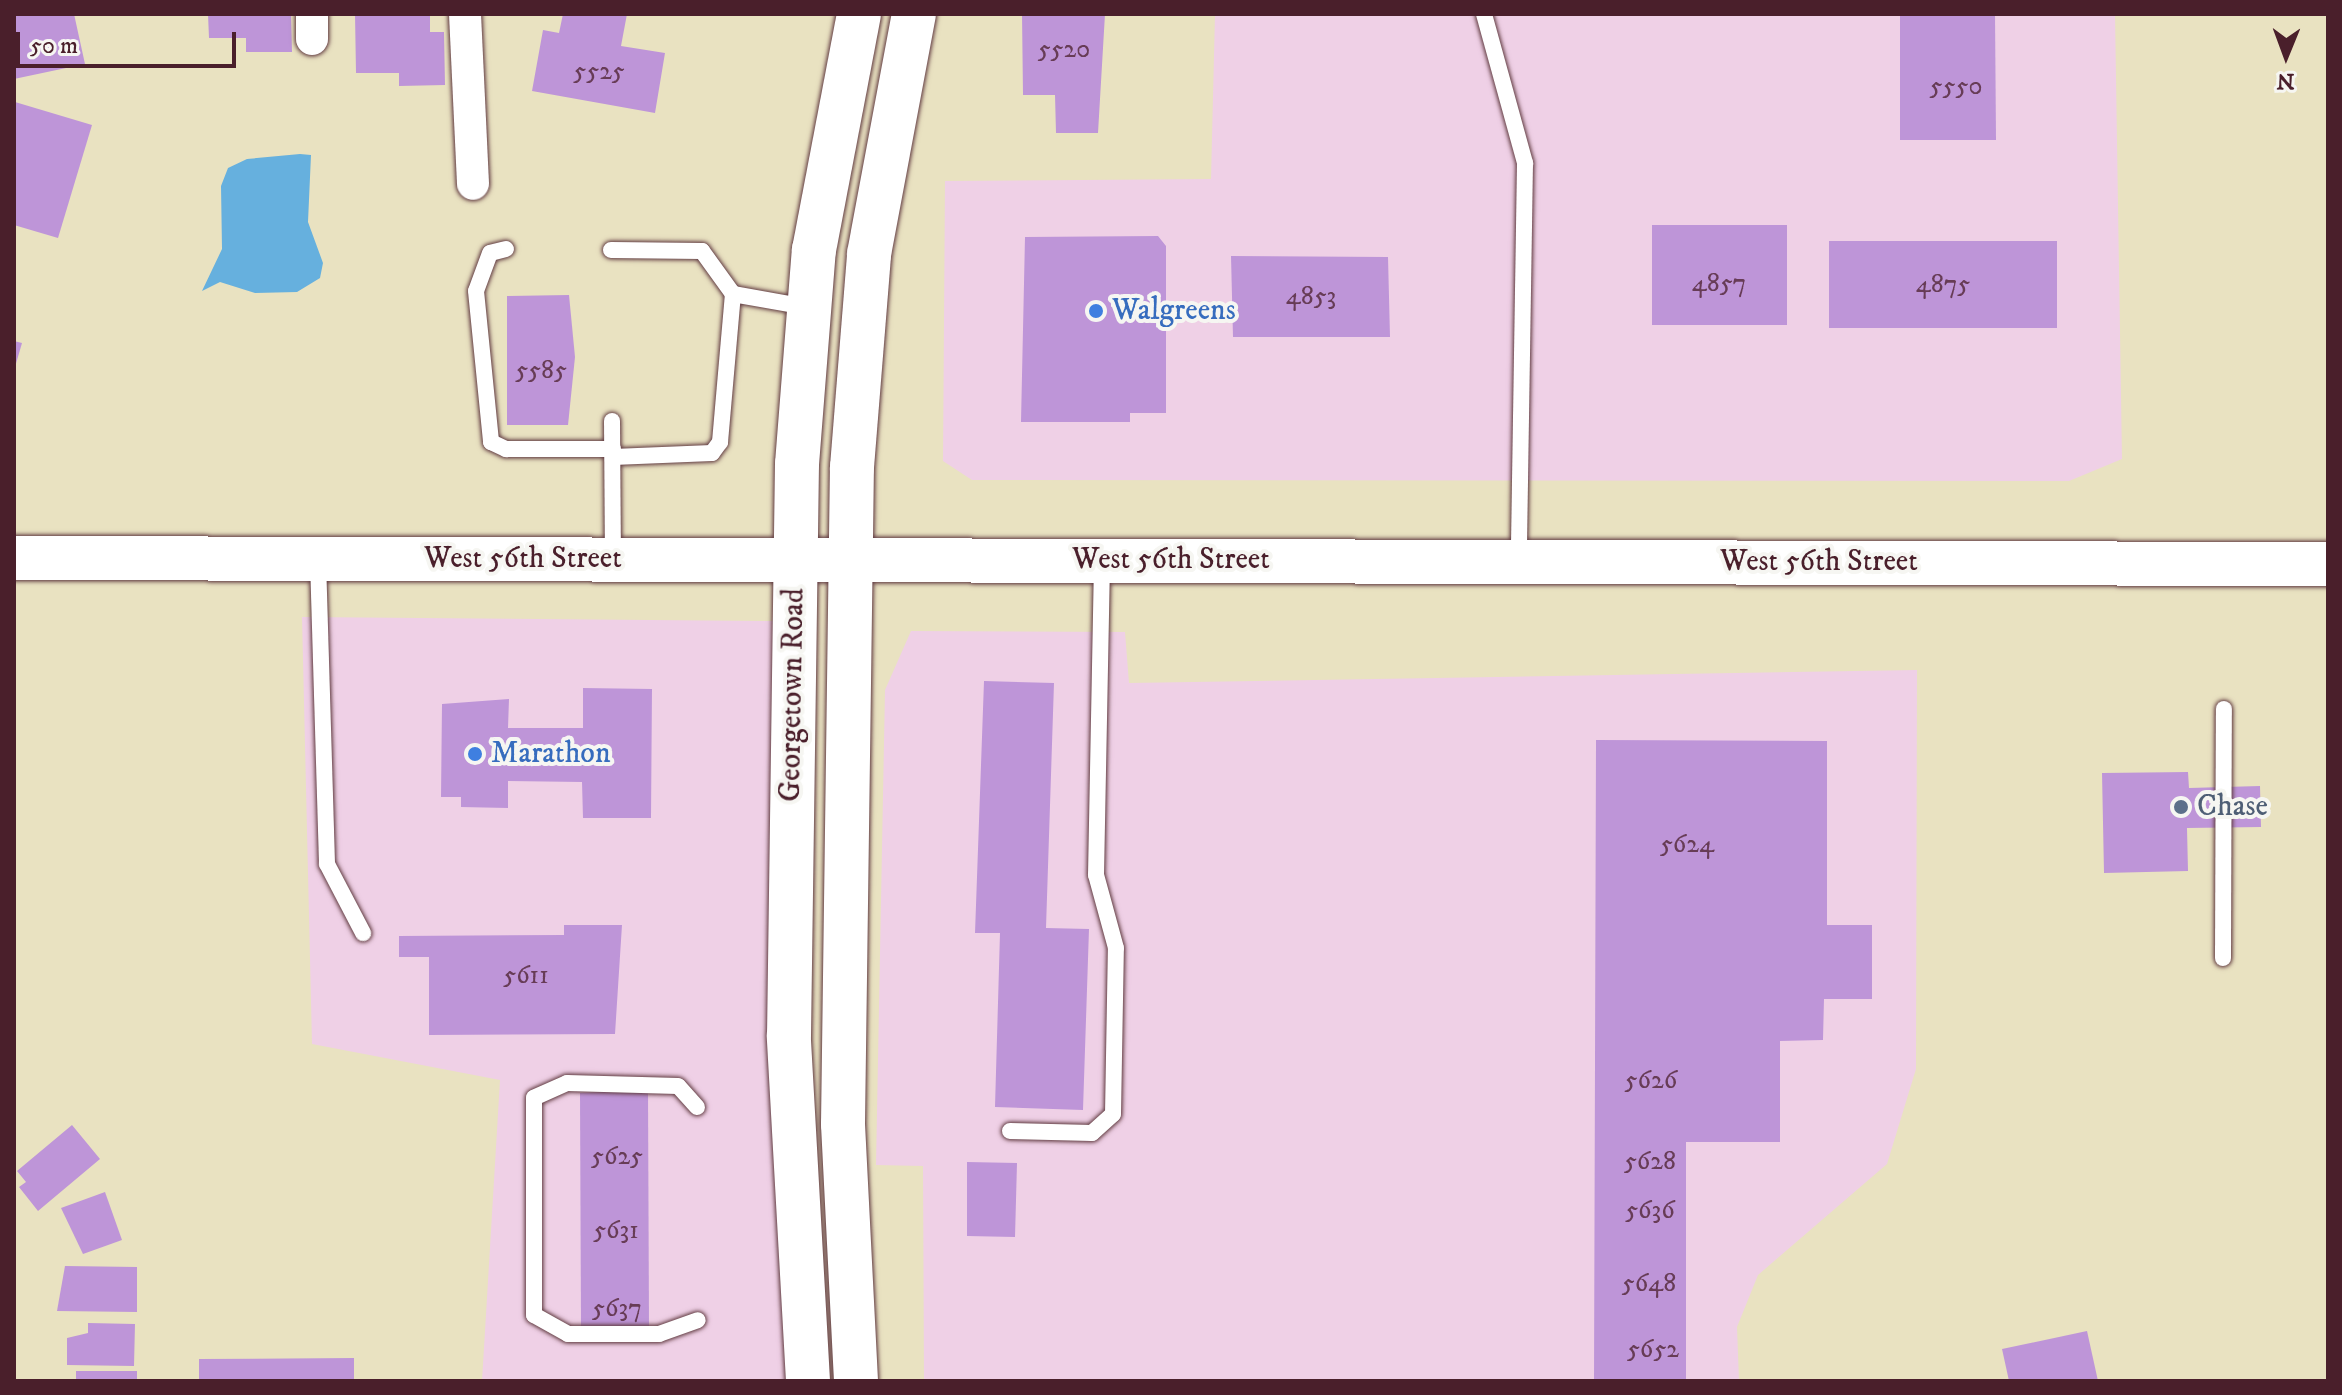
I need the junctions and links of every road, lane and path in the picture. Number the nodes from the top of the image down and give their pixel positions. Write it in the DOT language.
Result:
graph roads {
  1 [pos="465,14"];
  2 [pos="859,14"];
  3 [pos="914,14"];
  4 [pos="1484,14"];
  5 [pos="473,184"];
  6 [pos="506,249"];
  7 [pos="611,250"];
  8 [pos="733,294"];
  9 [pos="808,307"];
  10 [pos="612,421"];
  11 [pos="613,453"];
  12 [pos="14,558"];
  13 [pos="318,559"];
  14 [pos="613,559"];
  15 [pos="795,559"];
  16 [pos="850,559"];
  17 [pos="1102,559"];
  18 [pos="1519,560"];
  19 [pos="2328,564"];
  20 [pos="2224,709"];
  21 [pos="363,933"];
  22 [pos="2223,958"];
  23 [pos="697,1107"];
  24 [pos="1010,1131"];
  25 [pos="698,1320"];
  26 [pos="808,1381"];
  27 [pos="856,1381"];
  1 -- 5 [label="street"];
  2 -- 9 [label="main road, Georgetown Road"];
  3 -- 16 [label="main road, Georgetown Road"];
  4 -- 18 [label="lane"];
  6 -- 11 [label="lane"];
  7 -- 8 [label="lane"];
  8 -- 9 [label="lane"];
  8 -- 11 [label="lane"];
  9 -- 15 [label="main road, Georgetown Road"];
  10 -- 11 [label="lane"];
  11 -- 14 [label="lane"];
  12 -- 13 [label="main road, West 56th Street"];
  13 -- 14 [label="main road, West 56th Street"];
  13 -- 21 [label="lane"];
  14 -- 15 [label="main road, West 56th Street"];
  15 -- 16 [label="main road, West 56th Street"];
  15 -- 26 [label="main road, Georgetown Road"];
  16 -- 17 [label="main road, West 56th Street"];
  16 -- 27 [label="main road, Georgetown Road"];
  17 -- 18 [label="main road, West 56th Street"];
  17 -- 24 [label="lane"];
  18 -- 19 [label="main road, West 56th Street"];
  20 -- 22 [label="lane"];
  23 -- 25 [label="lane"];
}
